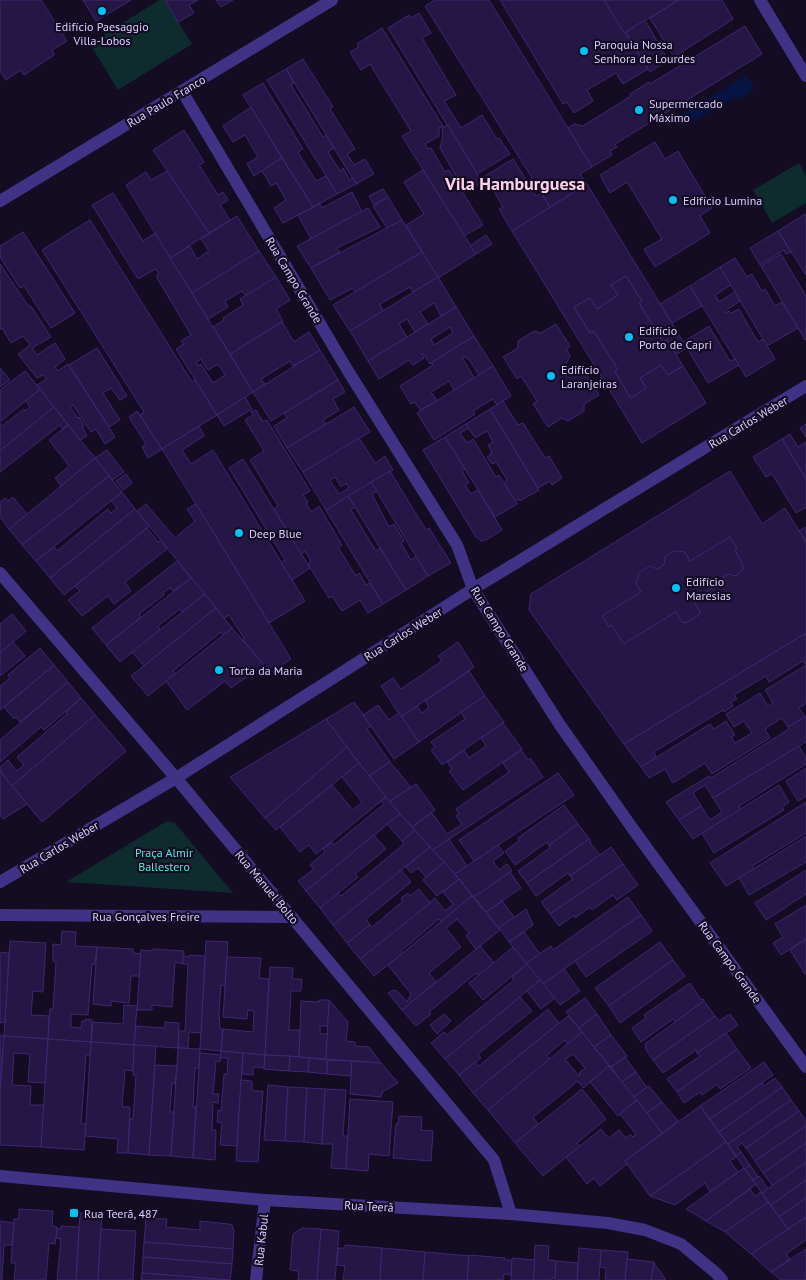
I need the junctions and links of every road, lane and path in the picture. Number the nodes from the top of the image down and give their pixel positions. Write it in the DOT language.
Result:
graph roads {
  1 [pos="332,0"];
  2 [pos="760,0"];
  3 [pos="806,76"];
  4 [pos="182,91"];
  5 [pos="0,201"];
  6 [pos="806,386"];
  7 [pos="0,573"];
  8 [pos="473,589"];
  9 [pos="176,778"];
  10 [pos="0,882"];
  11 [pos="0,916"];
  12 [pos="292,917"];
  13 [pos="806,1067"];
  14 [pos="0,1176"];
  15 [pos="265,1200"];
  16 [pos="512,1214"];
  17 [pos="256,1280"];
  18 [pos="722,1280"];
  1 -- 4 [label="street, Rua Paulo Franco"];
  2 -- 3 [label="street"];
  4 -- 5 [label="street, Rua Paulo Franco"];
  4 -- 8 [label="street, Rua Campo Grande"];
  6 -- 8 [label="street, Rua Carlos Weber"];
  7 -- 9 [label="street, Rua Manuel Bolto"];
  8 -- 9 [label="street, Rua Carlos Weber"];
  8 -- 13 [label="street, Rua Campo Grande"];
  9 -- 10 [label="street, Rua Carlos Weber"];
  9 -- 12 [label="street, Rua Manuel Bolto"];
  11 -- 12 [label="street, Rua Gonçalves Freire"];
  12 -- 16 [label="street, Rua Manuel Bolto"];
  14 -- 15 [label="street, Rua Teerã"];
  15 -- 16 [label="street, Rua Teerã"];
  15 -- 17 [label="street, Rua Kabul"];
  16 -- 18 [label="street, Rua Teerã"];
}
